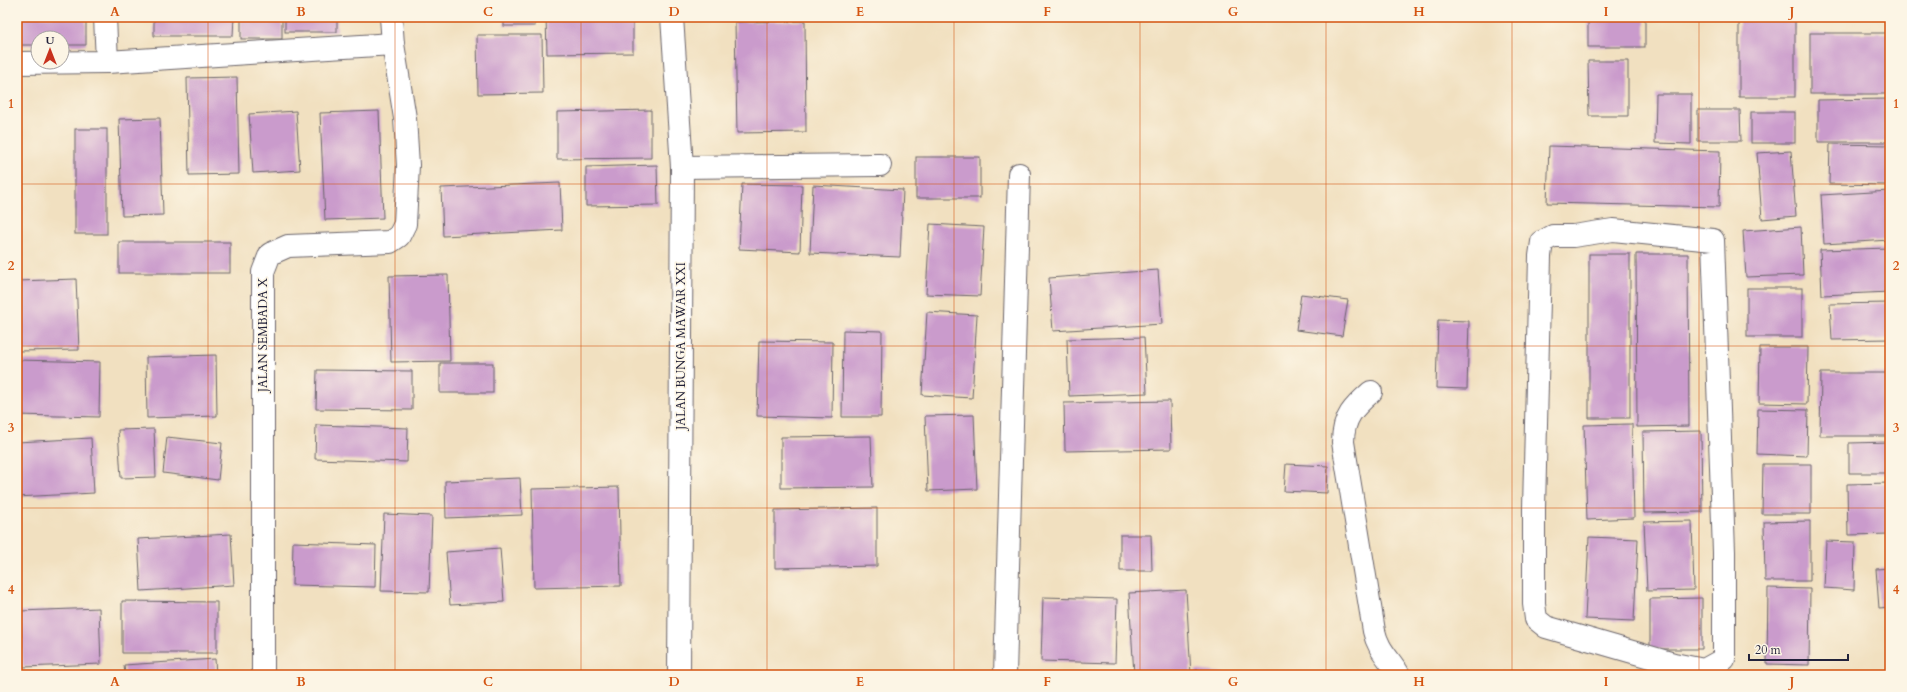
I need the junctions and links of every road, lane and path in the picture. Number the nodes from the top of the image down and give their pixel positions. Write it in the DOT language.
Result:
graph roads {
  1 [pos="105,17"];
  2 [pos="391,17"];
  3 [pos="672,17"];
  4 [pos="393,44"];
  5 [pos="107,62"];
  6 [pos="17,63"];
  7 [pos="880,165"];
  8 [pos="682,167"];
  9 [pos="1019,174"];
  10 [pos="1371,392"];
  11 [pos="1673,670"];
  12 [pos="263,675"];
  13 [pos="679,675"];
  14 [pos="1005,675"];
  15 [pos="1399,675"];
  1 -- 5 [label="street"];
  2 -- 4 [label="street, JALAN SEMBADA X"];
  3 -- 8 [label="street, JALAN BUNGA MAWAR XXI"];
  4 -- 5 [label="street"];
  4 -- 12 [label="street, JALAN SEMBADA X"];
  5 -- 6 [label="street"];
  7 -- 8 [label="street"];
  8 -- 13 [label="street, JALAN BUNGA MAWAR XXI"];
  9 -- 14 [label="street"];
  10 -- 15 [label="street"];
  11 -- 11 [label="street"];
}
